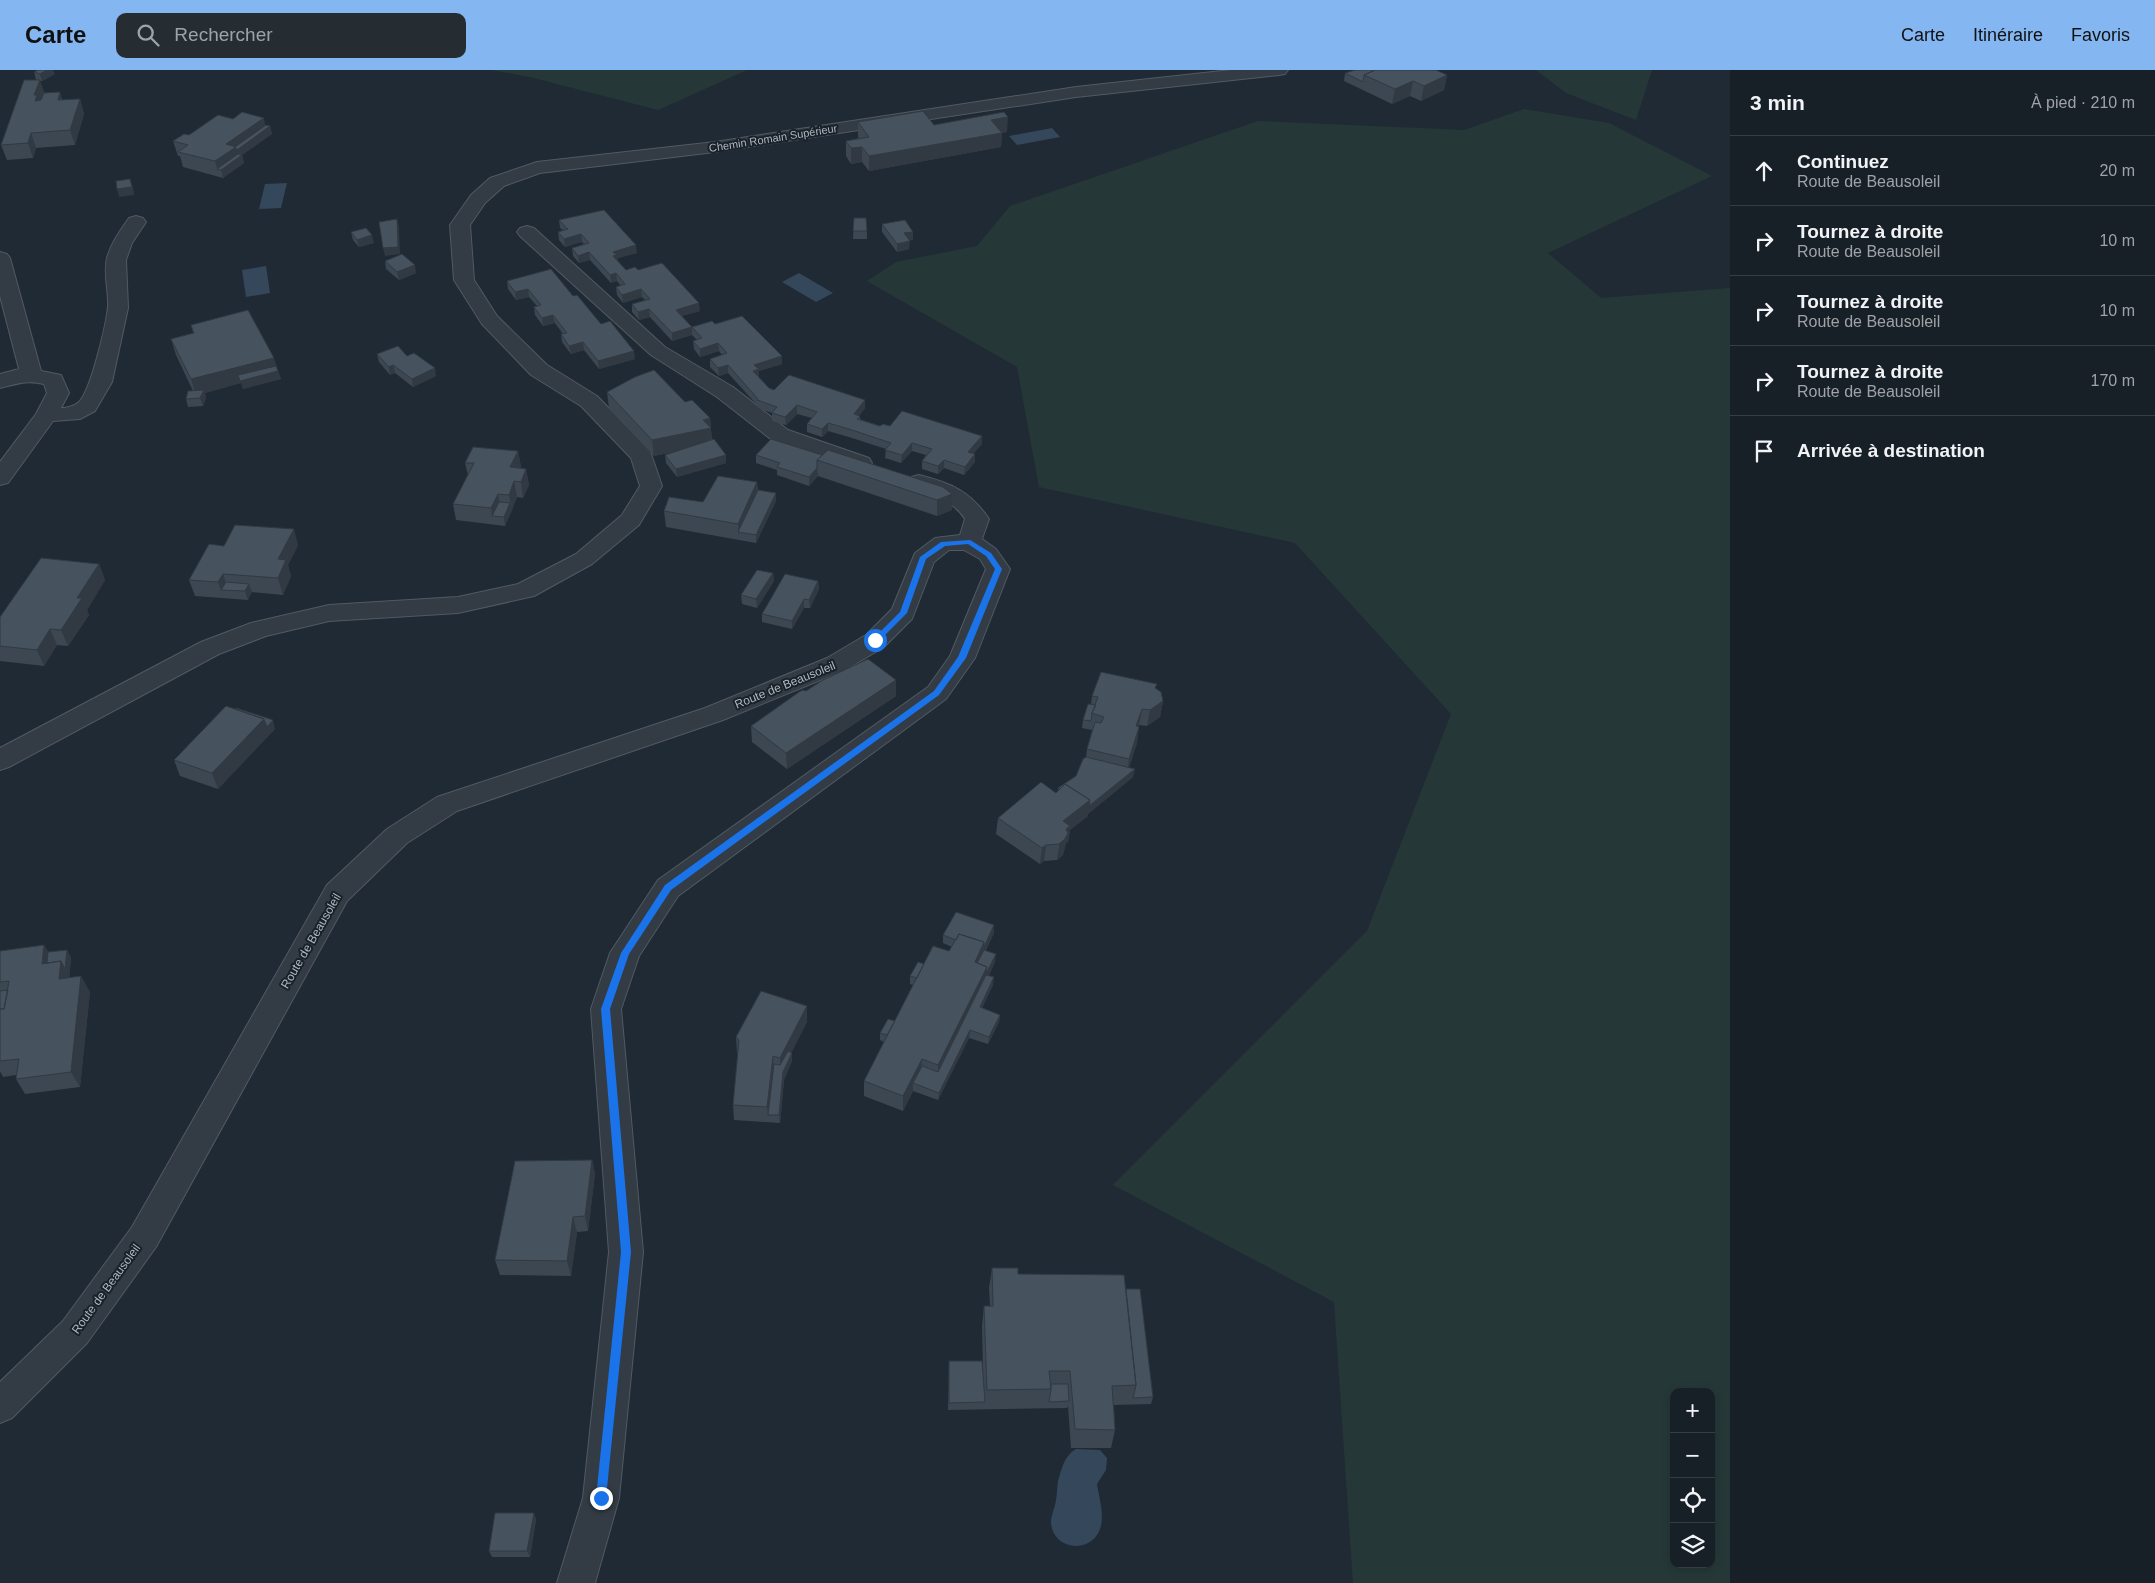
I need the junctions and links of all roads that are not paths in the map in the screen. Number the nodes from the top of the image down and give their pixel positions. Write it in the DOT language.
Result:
graph roads {
  1 [pos="1279,70"];
  2 [pos="136,222"];
  3 [pos="527,232"];
  4 [pos="0,258"];
  5 [pos="31,374"];
  6 [pos="0,382"];
  7 [pos="46,414"];
  8 [pos="0,478"];
  9 [pos="970,542"];
  10 [pos="0,760"];
  11 [pos="0,1406"];
  12 [pos="576,1583"];
  1 -- 10 [label="street, Chemin Romain Supérieur"];
  2 -- 7 [label="street"];
  3 -- 9 [label="street"];
  4 -- 5 [label="street"];
  5 -- 6 [label="street"];
  5 -- 7 [label="street"];
  7 -- 8 [label="street"];
  9 -- 11 [label="street, Route de Beausoleil"];
  9 -- 12 [label="street"];
}
